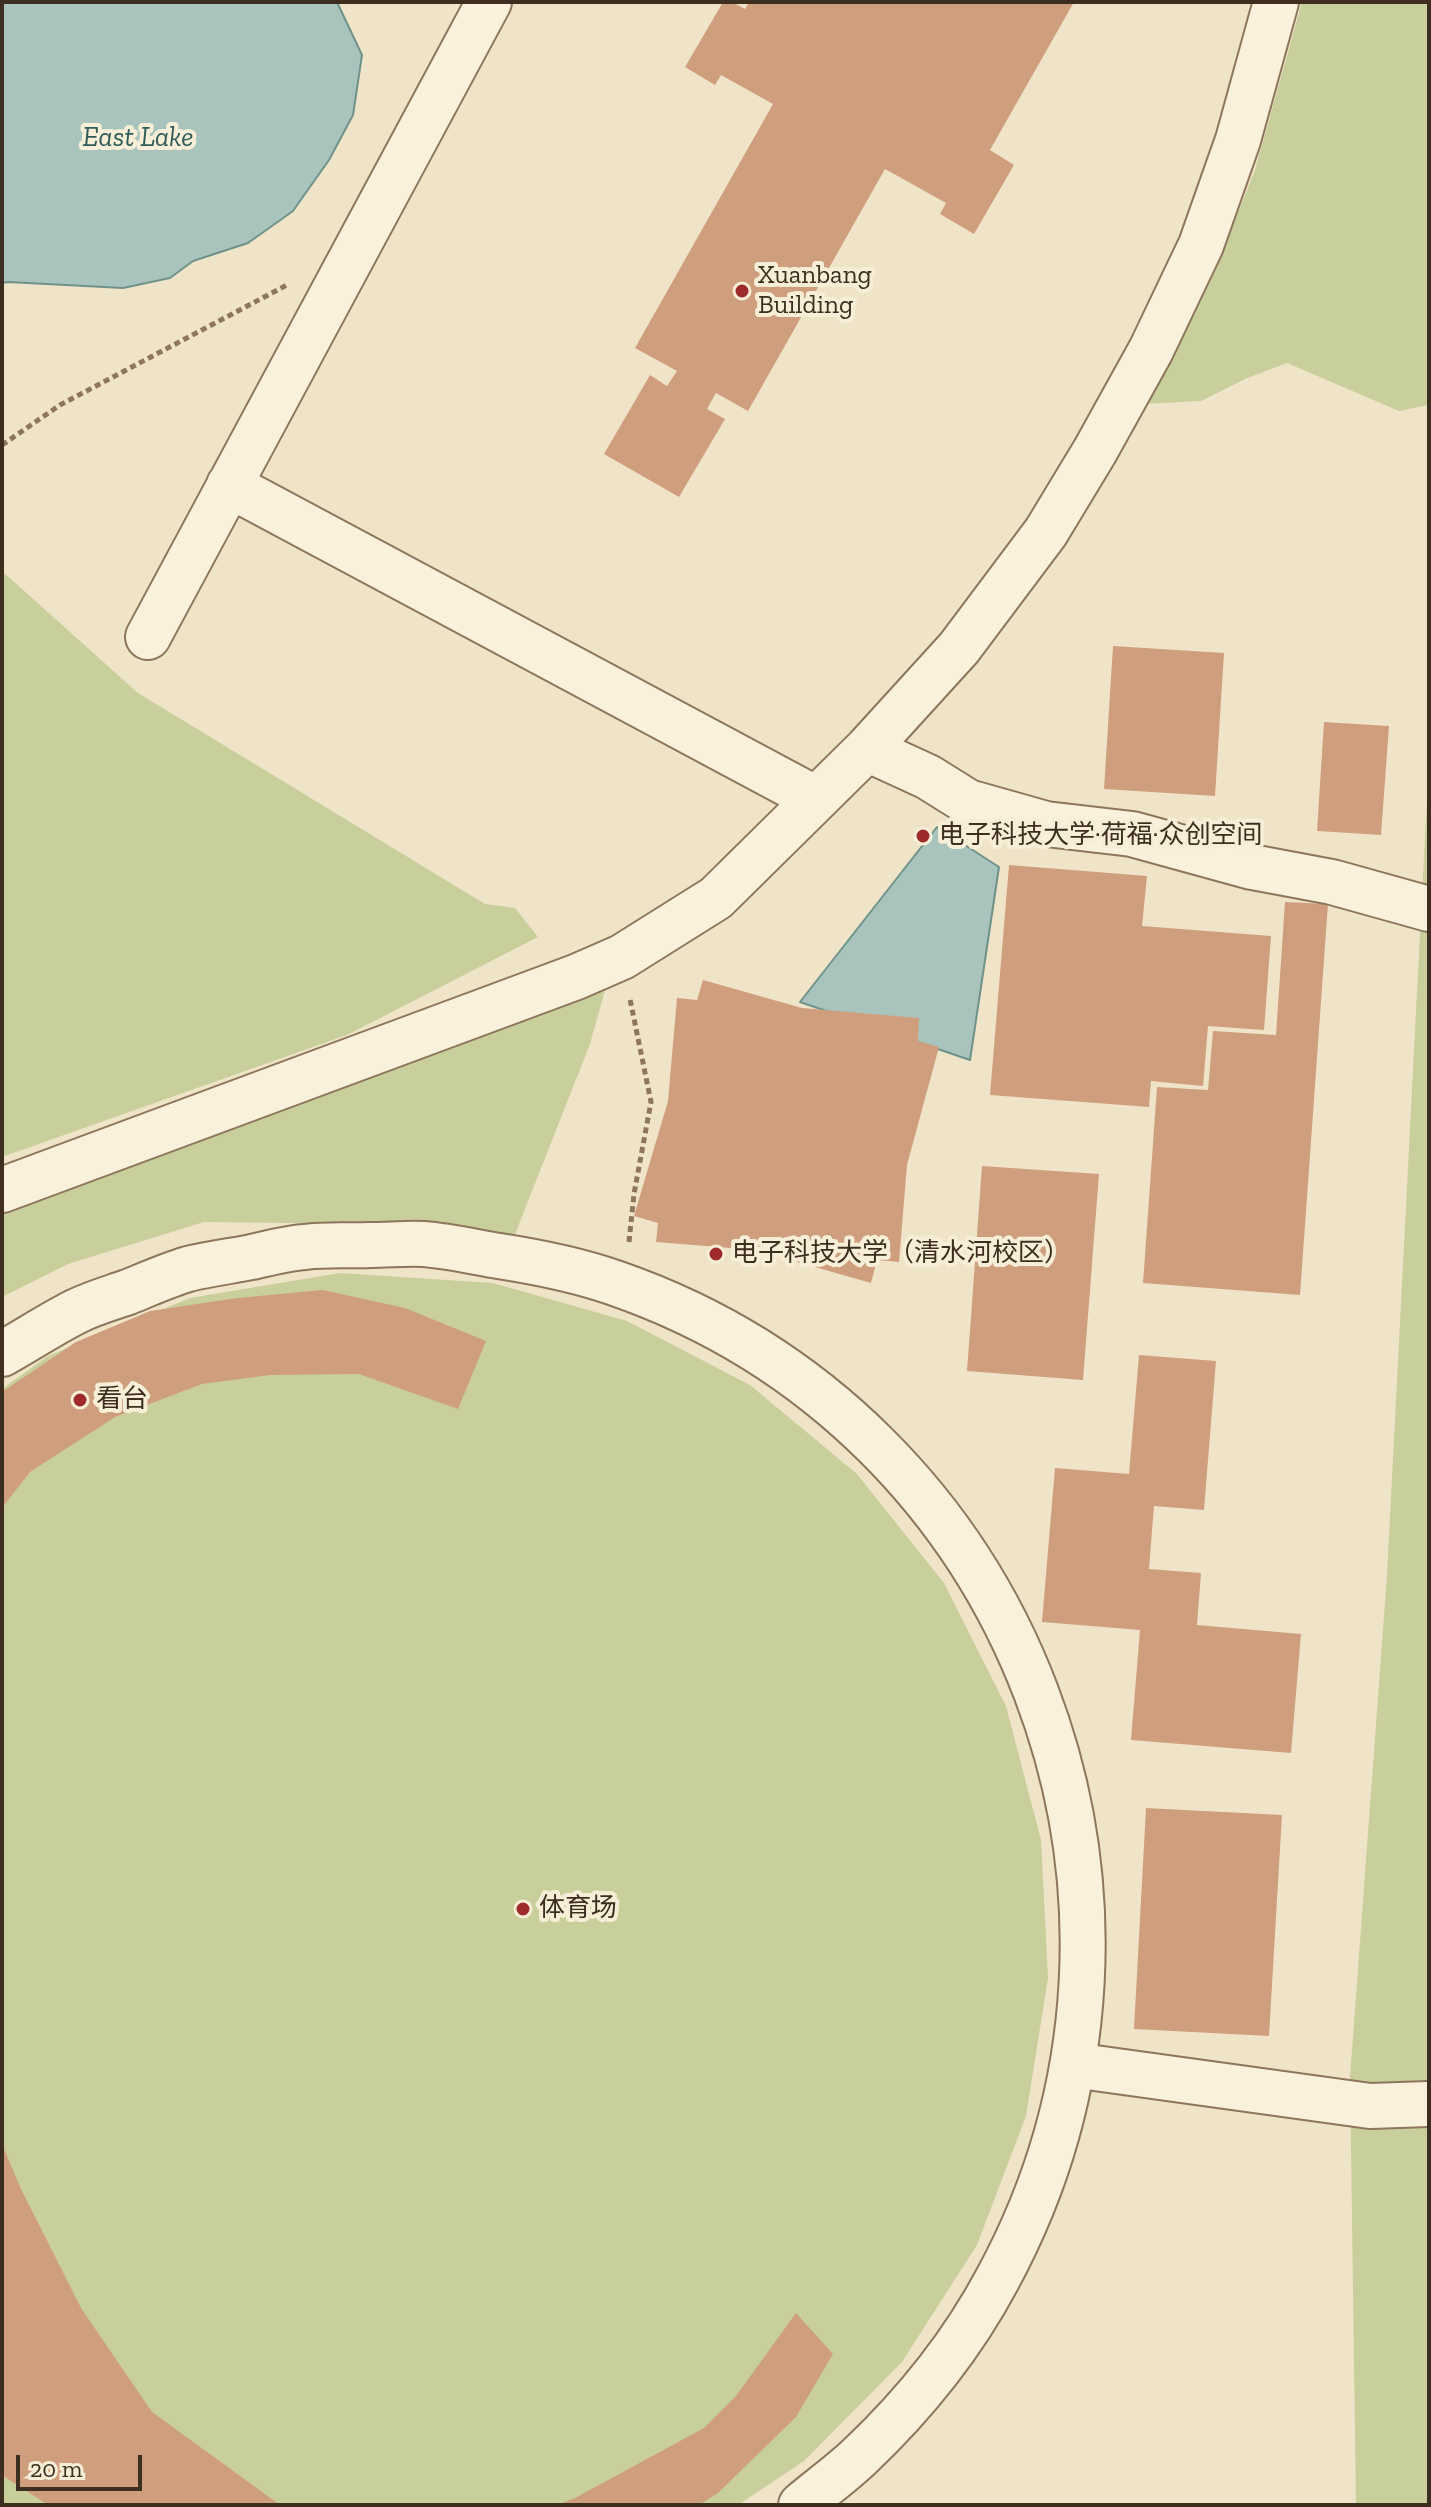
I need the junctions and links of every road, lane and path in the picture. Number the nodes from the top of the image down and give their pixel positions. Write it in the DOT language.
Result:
graph roads {
  1 [pos="489,2"];
  2 [pos="1276,2"];
  3 [pos="287,285"];
  4 [pos="2,445"];
  5 [pos="229,485"];
  6 [pos="148,637"];
  7 [pos="867,749"];
  8 [pos="816,799"];
  9 [pos="1429,909"];
  10 [pos="622,957"];
  11 [pos="2,1190"];
  12 [pos="625,1286"];
  13 [pos="2,1354"];
  14 [pos="1073,2065"];
  15 [pos="1429,2104"];
  16 [pos="801,2505"];
  1 -- 5 [label="street"];
  2 -- 7 [label="street"];
  3 -- 4 [label="path"];
  5 -- 6 [label="street"];
  5 -- 8 [label="street"];
  7 -- 8 [label="street"];
  7 -- 9 [label="street"];
  8 -- 10 [label="street"];
  10 -- 11 [label="street"];
  10 -- 12 [label="path"];
  12 -- 13 [label="street"];
  12 -- 14 [label="street"];
  14 -- 15 [label="street"];
  14 -- 16 [label="street"];
}
